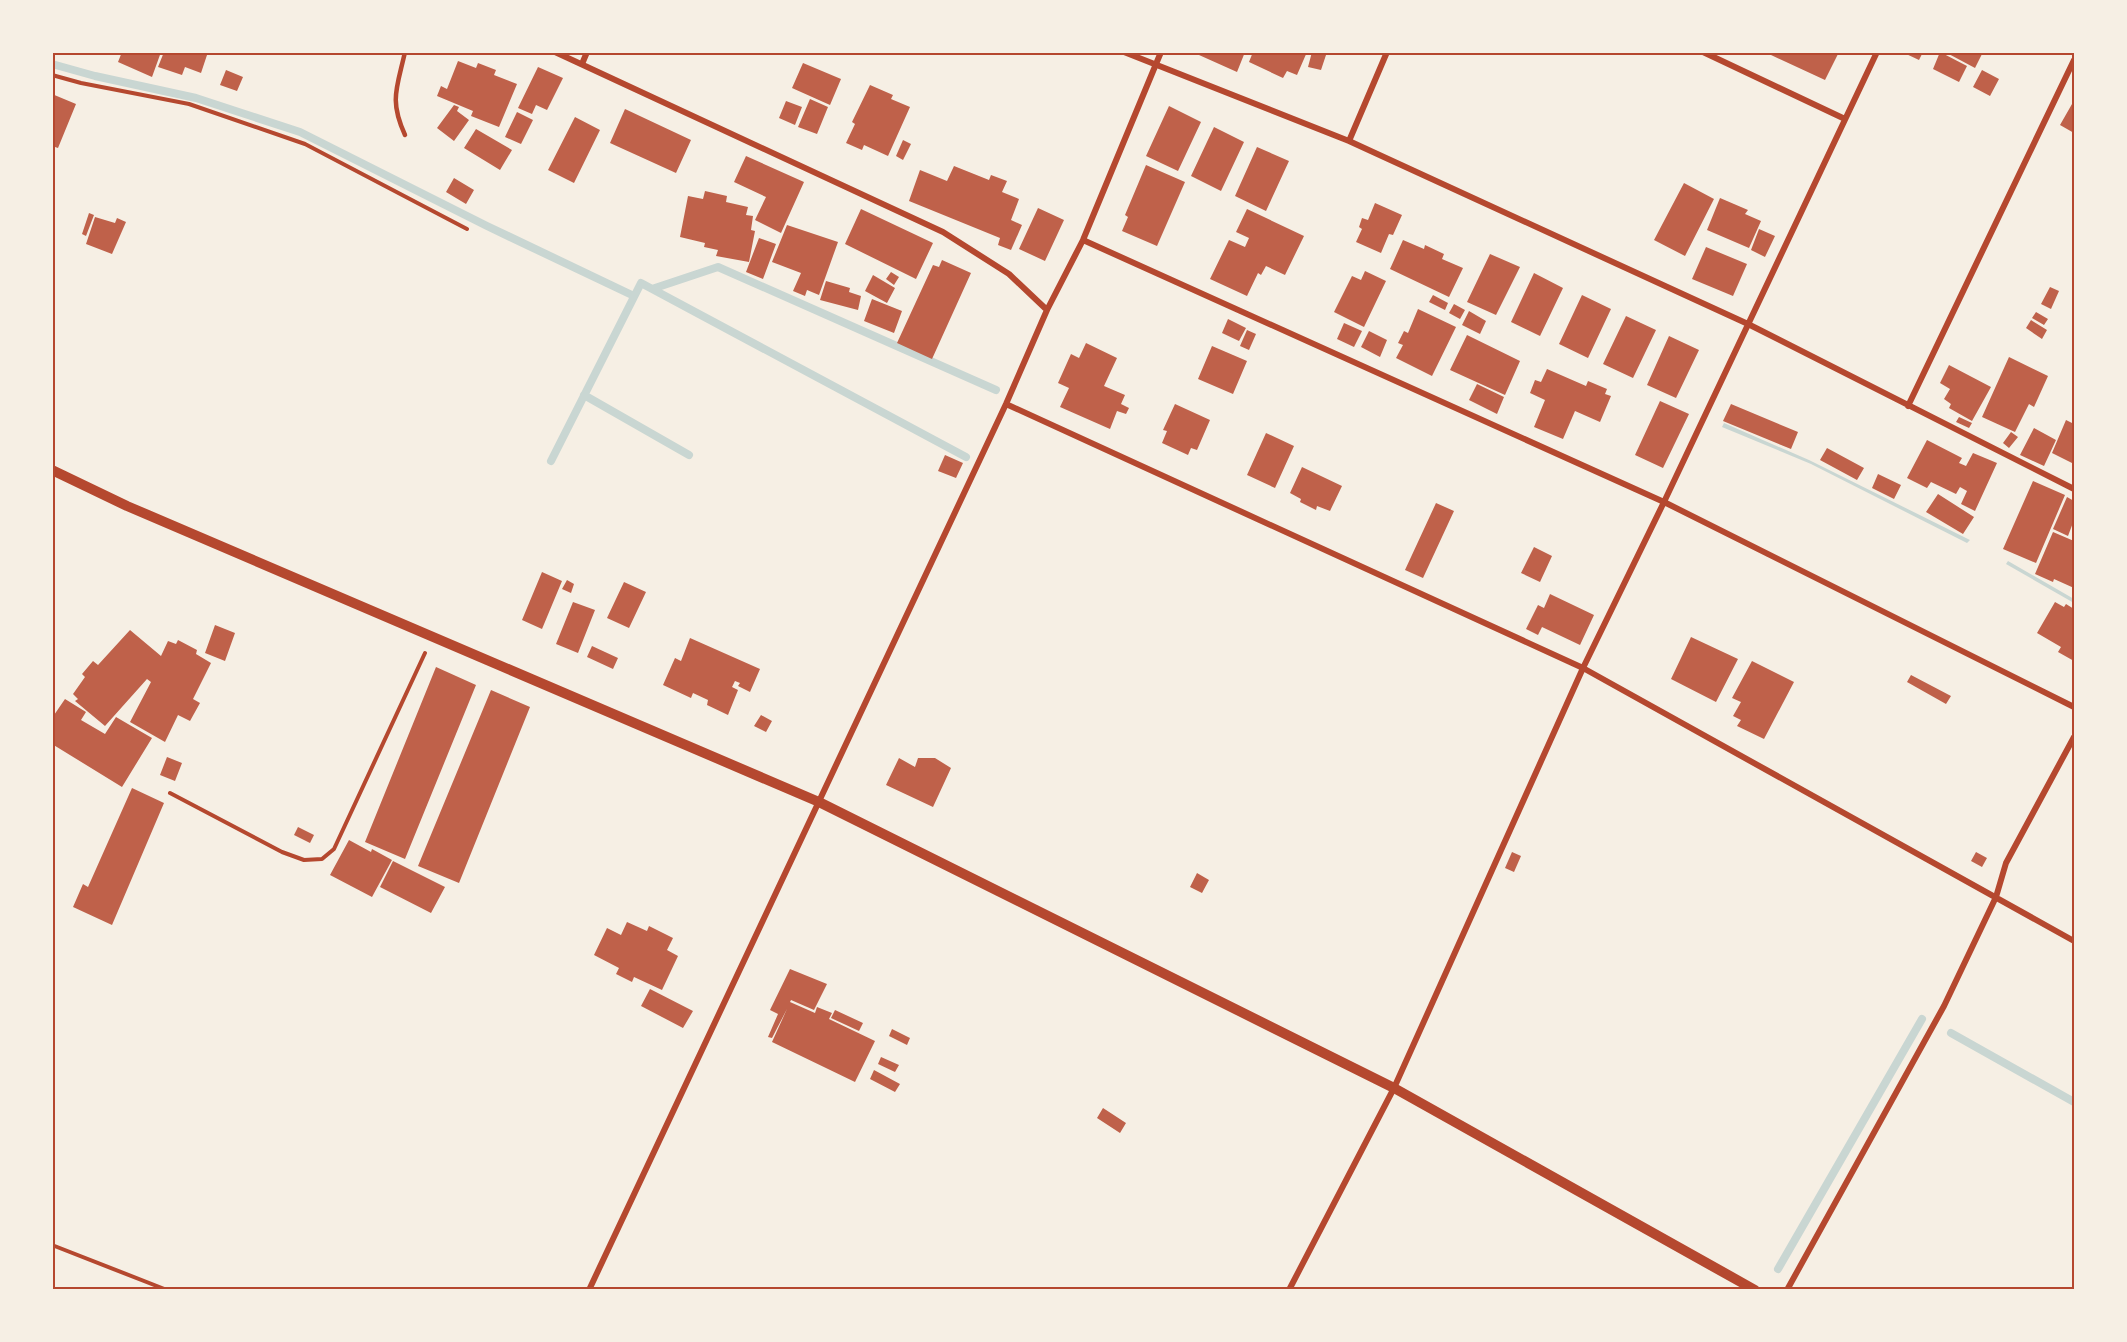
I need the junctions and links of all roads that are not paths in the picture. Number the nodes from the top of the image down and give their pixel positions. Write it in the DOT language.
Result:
graph roads {
  1 [pos="405,52"];
  2 [pos="555,52"];
  3 [pos="587,52"];
  4 [pos="1124,52"];
  5 [pos="1161,52"];
  6 [pos="1387,52"];
  7 [pos="1703,52"];
  8 [pos="1877,52"];
  9 [pos="2074,60"];
  10 [pos="582,64"];
  11 [pos="1156,66"];
  12 [pos="1845,118"];
  13 [pos="405,135"];
  14 [pos="1349,141"];
  15 [pos="1083,240"];
  16 [pos="1047,310"];
  17 [pos="1748,324"];
  18 [pos="1006,404"];
  19 [pos="1908,406"];
  20 [pos="52,470"];
  21 [pos="2074,489"];
  22 [pos="1664,502"];
  23 [pos="1583,668"];
  24 [pos="2074,707"];
  25 [pos="2074,737"];
  26 [pos="819,802"];
  27 [pos="1996,897"];
  28 [pos="2074,941"];
  29 [pos="1394,1088"];
  30 [pos="589,1290"];
  31 [pos="1289,1290"];
  32 [pos="1755,1290"];
  33 [pos="1787,1290"];
  1 -- 13 [label="lane"];
  2 -- 10 [label="street"];
  3 -- 10 [label="street"];
  4 -- 11 [label="street"];
  5 -- 11 [label="street"];
  6 -- 14 [label="street"];
  7 -- 12 [label="street"];
  8 -- 12 [label="street"];
  9 -- 19 [label="street"];
  10 -- 16 [label="street"];
  11 -- 14 [label="street"];
  11 -- 15 [label="street"];
  12 -- 17 [label="street"];
  14 -- 17 [label="street"];
  15 -- 16 [label="street"];
  15 -- 22 [label="street"];
  16 -- 18 [label="street"];
  17 -- 19 [label="street"];
  17 -- 22 [label="street"];
  18 -- 23 [label="street"];
  18 -- 26 [label="street"];
  19 -- 21 [label="street"];
  20 -- 26 [label="street"];
  22 -- 23 [label="street"];
  22 -- 24 [label="street"];
  23 -- 27 [label="street"];
  23 -- 29 [label="street"];
  25 -- 27 [label="street"];
  26 -- 29 [label="street"];
  26 -- 30 [label="street"];
  27 -- 28 [label="street"];
  27 -- 33 [label="street"];
  29 -- 31 [label="street"];
  29 -- 32 [label="street"];
}
